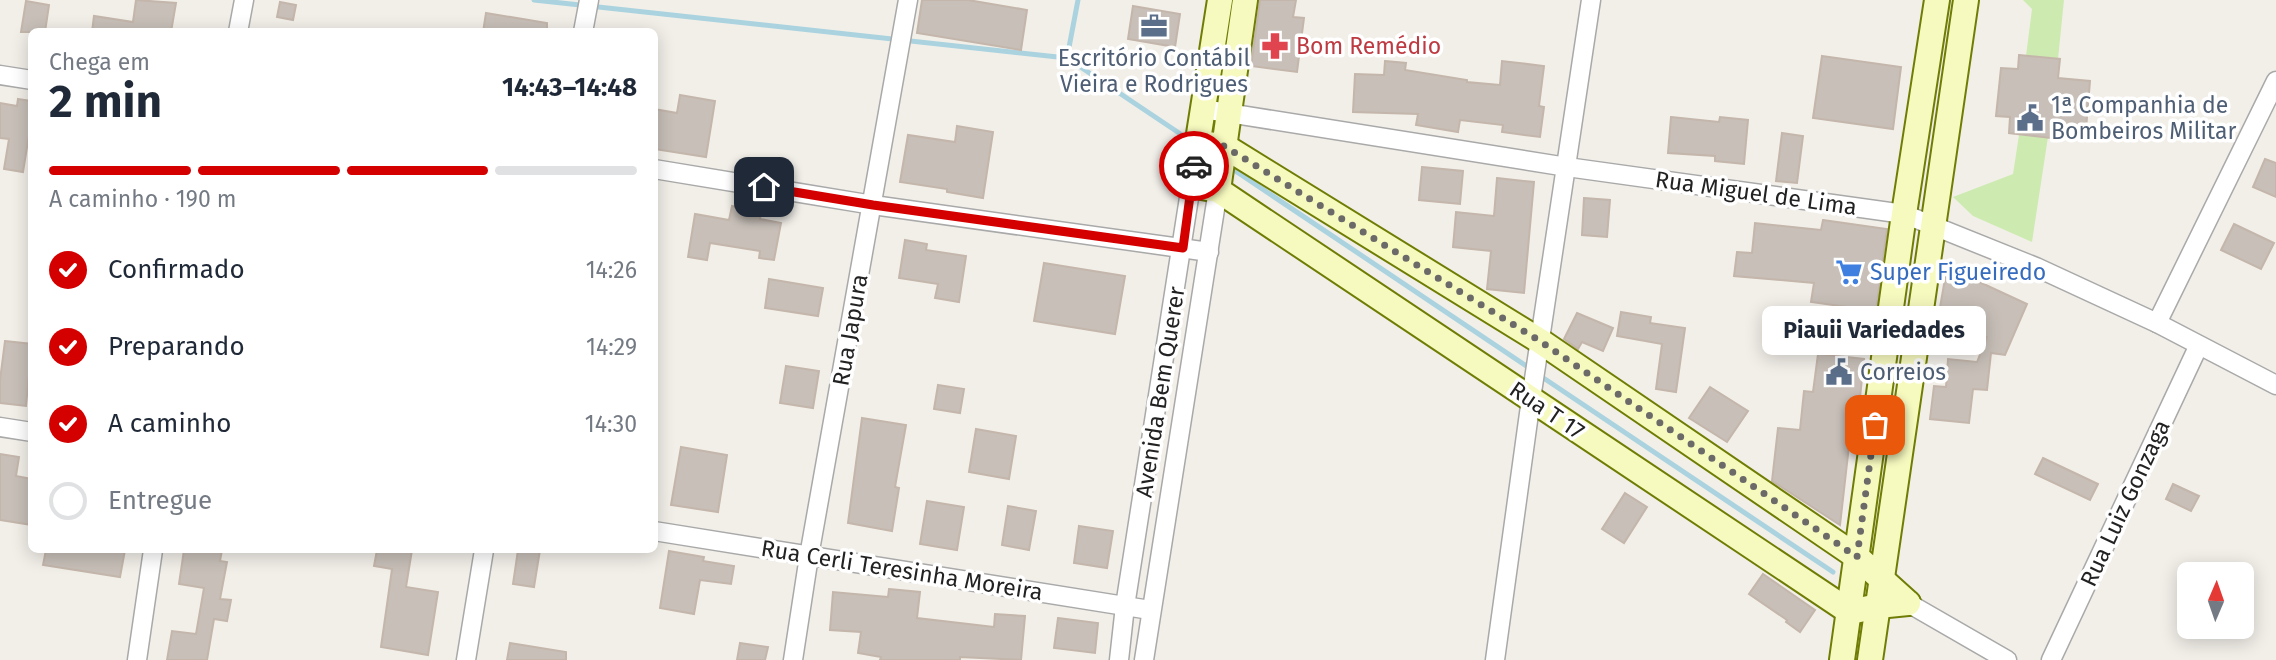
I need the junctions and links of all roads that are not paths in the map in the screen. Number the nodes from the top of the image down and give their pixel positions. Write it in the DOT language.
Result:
graph roads {
  1 [pos="244,0"];
  2 [pos="908,0"];
  3 [pos="1220,0"];
  4 [pos="1245,0"];
  5 [pos="1591,0"];
  6 [pos="1937,0"];
  7 [pos="1966,0"];
  8 [pos="239,28"];
  9 [pos="0,75"];
  10 [pos="28,79"];
  11 [pos="2276,81"];
  12 [pos="1203,109"];
  13 [pos="1228,114"];
  14 [pos="1198,142"];
  15 [pos="1224,146"];
  16 [pos="1567,167"];
  17 [pos="658,170"];
  18 [pos="1191,185"];
  19 [pos="1218,190"];
  20 [pos="873,205"];
  21 [pos="1904,214"];
  22 [pos="1934,226"];
  23 [pos="1183,248"];
  24 [pos="1209,252"];
  25 [pos="2157,323"];
  26 [pos="1540,341"];
  27 [pos="2199,347"];
  28 [pos="2276,385"];
  29 [pos="1531,399"];
  30 [pos="0,427"];
  31 [pos="28,431"];
  32 [pos="658,532"];
  33 [pos="153,553"];
  34 [pos="484,553"];
  35 [pos="809,556"];
  36 [pos="1857,557"];
  37 [pos="1882,578"];
  38 [pos="1908,603"];
  39 [pos="1125,606"];
  40 [pos="1878,606"];
  41 [pos="1150,610"];
  42 [pos="1850,612"];
  43 [pos="137,660"];
  44 [pos="466,660"];
  45 [pos="793,660"];
  46 [pos="1119,660"];
  47 [pos="1144,660"];
  48 [pos="1495,660"];
  49 [pos="1842,660"];
  50 [pos="1870,660"];
  51 [pos="2007,660"];
  52 [pos="2051,660"];
  1 -- 8 [label="street"];
  2 -- 20 [label="street, Rua Japura"];
  3 -- 12 [label="street, Avenida Bem Querer"];
  4 -- 13 [label="street, Avenida Bem Querer"];
  5 -- 16 [label="street"];
  6 -- 21 [label="street"];
  7 -- 22 [label="street"];
  9 -- 10 [label="street"];
  11 -- 25 [label="street"];
  12 -- 13 [label="street, Rua Miguel de Lima"];
  12 -- 14 [label="street, Avenida Bem Querer"];
  13 -- 15 [label="street, Avenida Bem Querer"];
  13 -- 16 [label="street, Rua Miguel de Lima"];
  14 -- 15 [label="street"];
  14 -- 18 [label="street, Avenida Bem Querer"];
  15 -- 19 [label="street, Avenida Bem Querer"];
  15 -- 26 [label="street"];
  16 -- 21 [label="street, Rua Miguel de Lima"];
  16 -- 26 [label="street"];
  17 -- 20 [label="street"];
  18 -- 19 [label="street, Rua T 17"];
  18 -- 23 [label="street, Avenida Bem Querer"];
  19 -- 24 [label="street, Avenida Bem Querer"];
  19 -- 29 [label="street, Rua T 17"];
  20 -- 23 [label="street"];
  20 -- 35 [label="street, Rua Japura"];
  21 -- 22 [label="street, Rua Miguel de Lima"];
  21 -- 36 [label="street"];
  22 -- 25 [label="street, Rua Miguel de Lima"];
  22 -- 37 [label="street"];
  23 -- 24 [label="street"];
  23 -- 39 [label="street, Avenida Bem Querer"];
  24 -- 41 [label="street, Avenida Bem Querer"];
  25 -- 27 [label="street, Rua Miguel de Lima"];
  26 -- 29 [label="street"];
  26 -- 36 [label="street"];
  27 -- 28 [label="street, Rua Miguel de Lima"];
  27 -- 52 [label="street, Rua Luiz Gonzaga"];
  29 -- 42 [label="street, Rua T 17"];
  29 -- 48 [label="street"];
  30 -- 31 [label="street"];
  32 -- 35 [label="street, Rua Cerli Teresinha Moreira"];
  33 -- 43 [label="street"];
  34 -- 44 [label="street"];
  35 -- 39 [label="street, Rua Cerli Teresinha Moreira"];
  35 -- 45 [label="street, Rua Japura"];
  36 -- 37 [label="street"];
  36 -- 42 [label="street"];
  37 -- 38 [label="street"];
  37 -- 40 [label="street"];
  38 -- 40 [label="street"];
  38 -- 51 [label="street"];
  39 -- 41 [label="street, Rua Cerli Teresinha Moreira"];
  39 -- 46 [label="street, Avenida Bem Querer"];
  40 -- 42 [label="street"];
  40 -- 50 [label="street"];
  41 -- 47 [label="street, Avenida Bem Querer"];
  42 -- 49 [label="street"];
}
